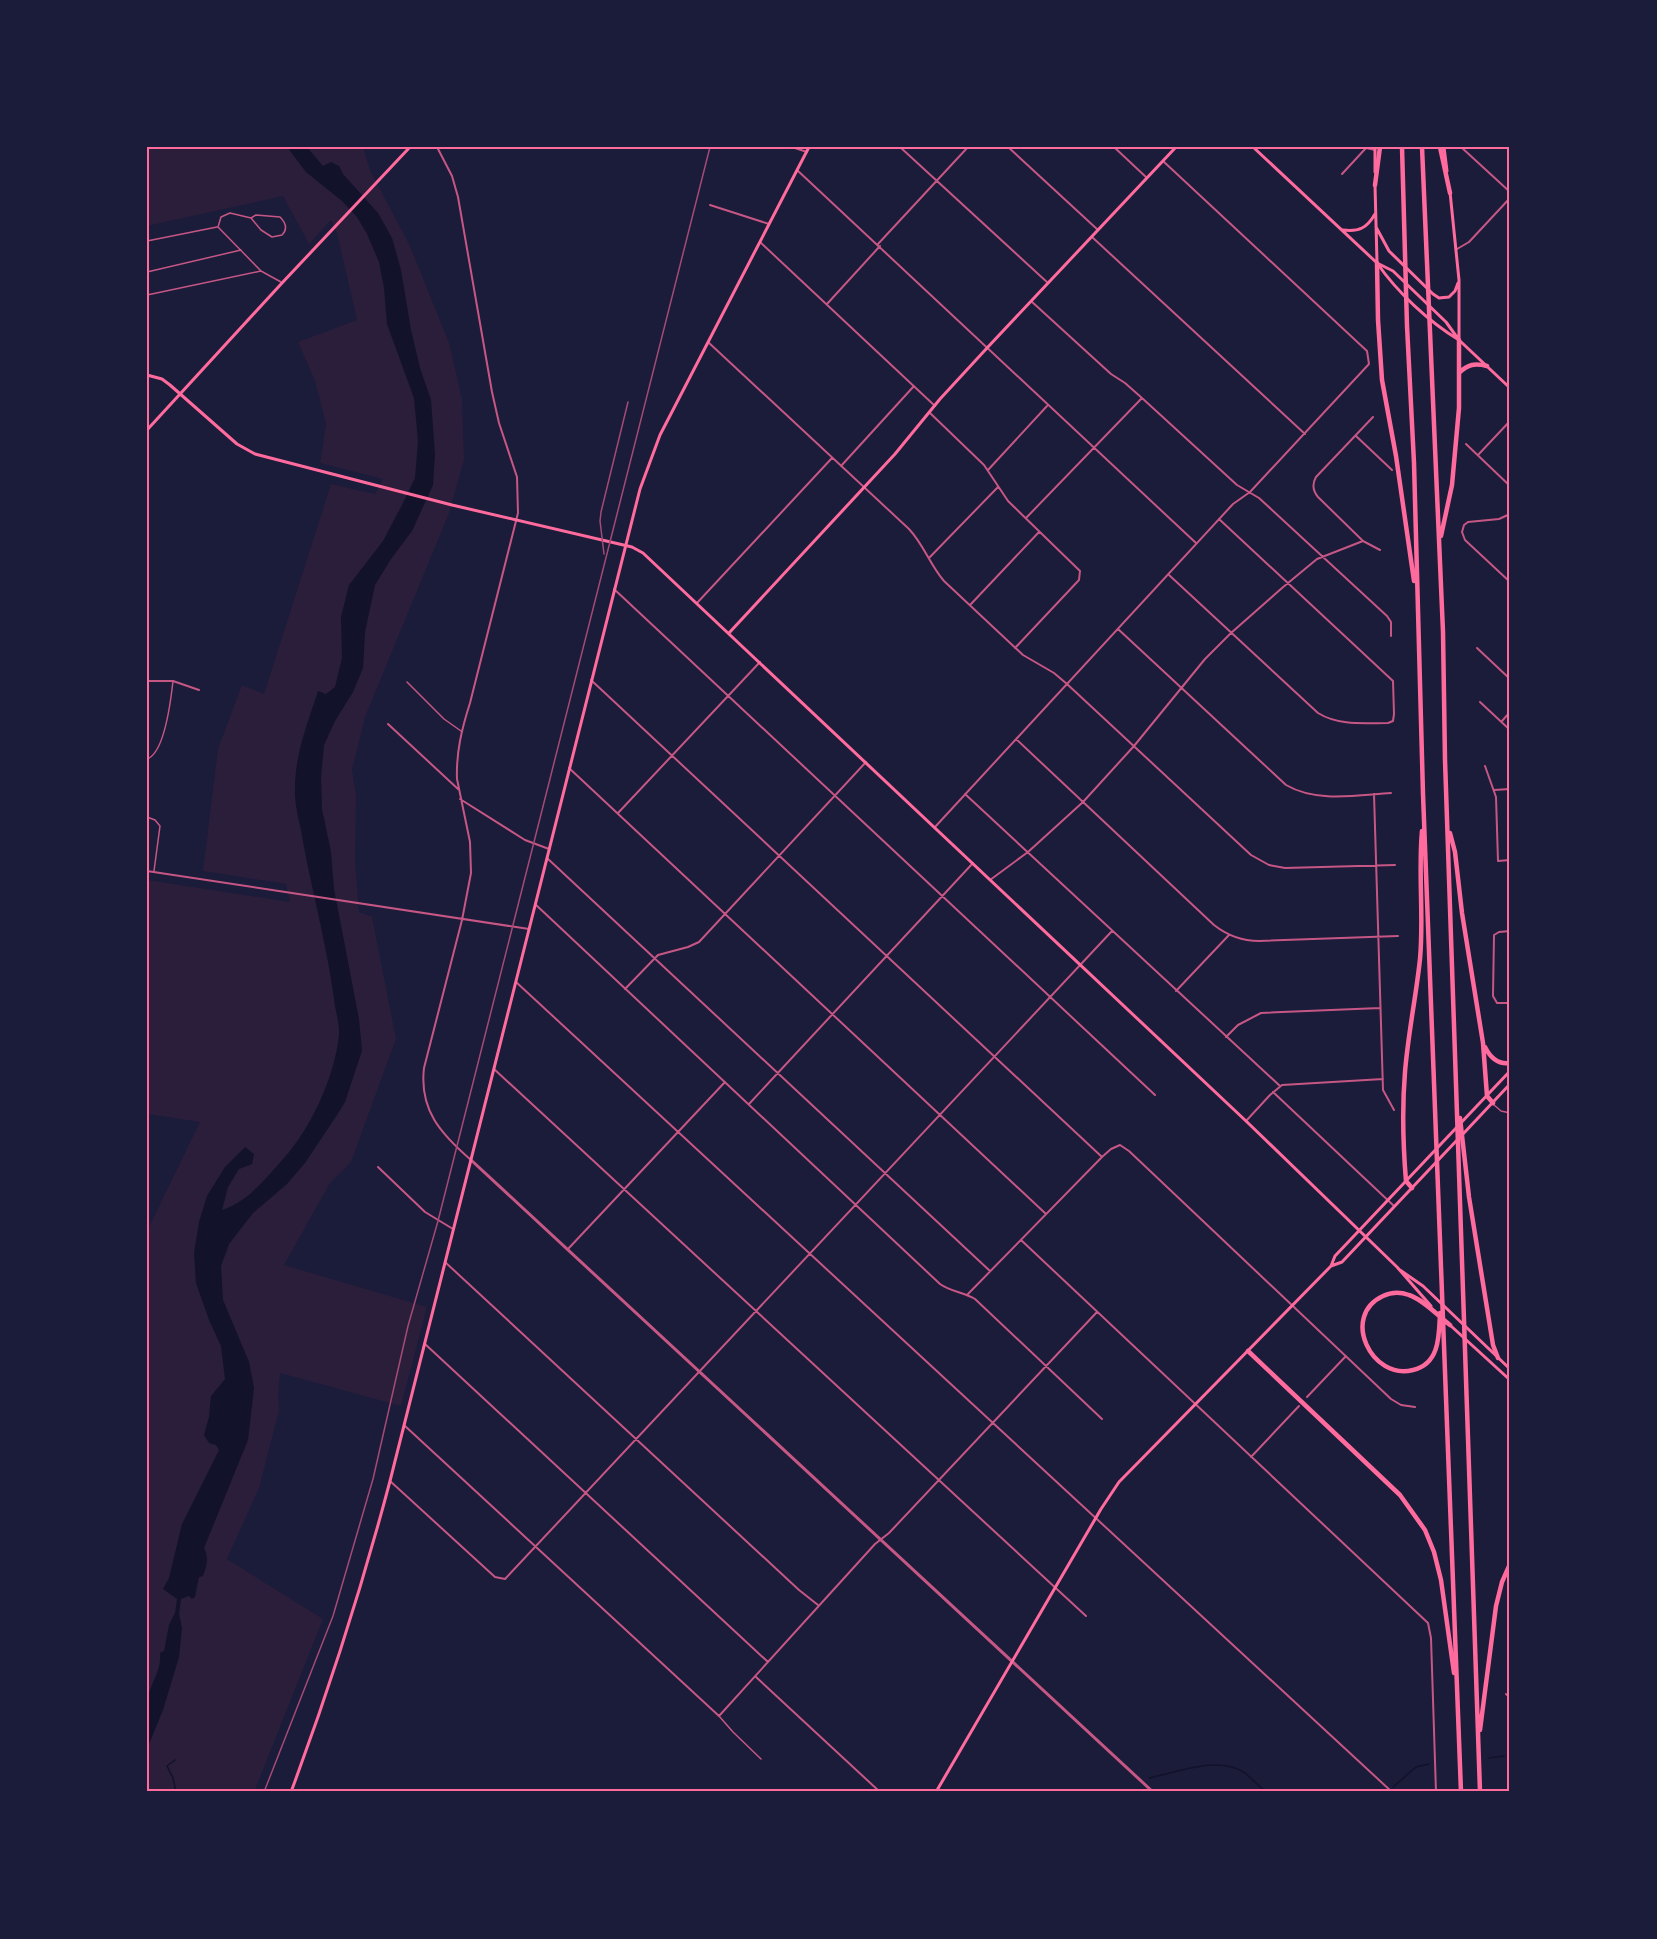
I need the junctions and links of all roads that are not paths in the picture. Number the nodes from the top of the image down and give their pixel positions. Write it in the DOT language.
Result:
graph roads {
  1 [pos="410,147"];
  2 [pos="437,147"];
  3 [pos="792,147"];
  4 [pos="809,147"];
  5 [pos="900,147"];
  6 [pos="968,147"];
  7 [pos="1008,147"];
  8 [pos="1114,147"];
  9 [pos="1176,147"];
  10 [pos="1253,147"];
  11 [pos="1362,147"];
  12 [pos="1402,147"];
  13 [pos="1422,147"];
  14 [pos="1442,147"];
  15 [pos="1461,147"];
  16 [pos="1366,148"];
  17 [pos="1376,148"];
  18 [pos="807,152"];
  19 [pos="1163,161"];
  20 [pos="797,170"];
  21 [pos="1342,174"];
  22 [pos="1148,178"];
  23 [pos="936,181"];
  24 [pos="1375,185"];
  25 [pos="1510,192"];
  26 [pos="1450,193"];
  27 [pos="1510,198"];
  28 [pos="710,205"];
  29 [pos="1376,213"];
  30 [pos="251,218"];
  31 [pos="769,224"];
  32 [pos="218,227"];
  33 [pos="1376,227"];
  34 [pos="1098,230"];
  35 [pos="1342,230"];
  36 [pos="1092,237"];
  37 [pos="147,241"];
  38 [pos="760,242"];
  39 [pos="879,245"];
  40 [pos="1457,249"];
  41 [pos="241,250"];
  42 [pos="1377,263"];
  43 [pos="261,271"];
  44 [pos="147,272"];
  45 [pos="1459,280"];
  46 [pos="282,283"];
  47 [pos="1048,284"];
  48 [pos="147,295"];
  49 [pos="1031,301"];
  50 [pos="826,305"];
  51 [pos="1459,340"];
  52 [pos="708,342"];
  53 [pos="987,348"];
  54 [pos="1487,366"];
  55 [pos="1460,373"];
  56 [pos="147,375"];
  57 [pos="914,386"];
  58 [pos="1510,388"];
  59 [pos="182,393"];
  60 [pos="1142,398"];
  61 [pos="1047,405"];
  62 [pos="935,406"];
  63 [pos="929,413"];
  64 [pos="1373,417"];
  65 [pos="1510,421"];
  66 [pos="147,430"];
  67 [pos="1305,434"];
  68 [pos="1356,436"];
  69 [pos="1466,444"];
  70 [pos="1094,448"];
  71 [pos="1478,455"];
  72 [pos="832,458"];
  73 [pos="840,466"];
  74 [pos="988,470"];
  75 [pos="1392,470"];
  76 [pos="1510,486"];
  77 [pos="998,487"];
  78 [pos="865,488"];
  79 [pos="1251,492"];
  80 [pos="1510,514"];
  81 [pos="1026,518"];
  82 [pos="1219,519"];
  83 [pos="516,520"];
  84 [pos="1039,532"];
  85 [pos="1363,541"];
  86 [pos="1197,544"];
  87 [pos="1439,545"];
  88 [pos="625,546"];
  89 [pos="1380,550"];
  90 [pos="1323,557"];
  91 [pos="929,558"];
  92 [pos="1168,574"];
  93 [pos="1510,582"];
  94 [pos="1287,583"];
  95 [pos="614,589"];
  96 [pos="1416,601"];
  97 [pos="696,603"];
  98 [pos="970,605"];
  99 [pos="1118,629"];
  100 [pos="729,633"];
  101 [pos="1231,633"];
  102 [pos="1391,636"];
  103 [pos="1015,648"];
  104 [pos="1477,648"];
  105 [pos="760,662"];
  106 [pos="1510,679"];
  107 [pos="591,680"];
  108 [pos="147,681"];
  109 [pos="173,681"];
  110 [pos="407,682"];
  111 [pos="1067,684"];
  112 [pos="1181,688"];
  113 [pos="199,690"];
  114 [pos="728,696"];
  115 [pos="1480,702"];
  116 [pos="1510,712"];
  117 [pos="1501,722"];
  118 [pos="388,724"];
  119 [pos="1510,730"];
  120 [pos="461,731"];
  121 [pos="1016,739"];
  122 [pos="1134,746"];
  123 [pos="673,756"];
  124 [pos="147,759"];
  125 [pos="866,762"];
  126 [pos="1485,766"];
  127 [pos="569,768"];
  128 [pos="458,789"];
  129 [pos="1510,789"];
  130 [pos="1494,790"];
  131 [pos="1391,793"];
  132 [pos="965,794"];
  133 [pos="1374,794"];
  134 [pos="835,796"];
  135 [pos="460,799"];
  136 [pos="1083,802"];
  137 [pos="618,813"];
  138 [pos="1424,813"];
  139 [pos="147,817"];
  140 [pos="1448,825"];
  141 [pos="935,827"];
  142 [pos="549,849"];
  143 [pos="1028,852"];
  144 [pos="780,856"];
  145 [pos="547,858"];
  146 [pos="1510,860"];
  147 [pos="973,863"];
  148 [pos="1395,865"];
  149 [pos="1376,866"];
  150 [pos="147,871"];
  151 [pos="154,872"];
  152 [pos="990,880"];
  153 [pos="942,896"];
  154 [pos="535,904"];
  155 [pos="726,914"];
  156 [pos="462,920"];
  157 [pos="529,930"];
  158 [pos="1112,931"];
  159 [pos="1510,931"];
  160 [pos="1229,935"];
  161 [pos="1398,936"];
  162 [pos="1379,937"];
  163 [pos="887,955"];
  164 [pos="655,958"];
  165 [pos="1081,964"];
  166 [pos="516,982"];
  167 [pos="625,989"];
  168 [pos="1176,991"];
  169 [pos="1051,997"];
  170 [pos="1510,1003"];
  171 [pos="1381,1008"];
  172 [pos="832,1014"];
  173 [pos="1226,1037"];
  174 [pos="1483,1043"];
  175 [pos="995,1056"];
  176 [pos="1510,1063"];
  177 [pos="494,1068"];
  178 [pos="1510,1071"];
  179 [pos="778,1073"];
  180 [pos="1383,1079"];
  181 [pos="1456,1080"];
  182 [pos="725,1082"];
  183 [pos="1510,1084"];
  184 [pos="1280,1086"];
  185 [pos="1273,1092"];
  186 [pos="1155,1095"];
  187 [pos="1486,1096"];
  188 [pos="1492,1103"];
  189 [pos="748,1104"];
  190 [pos="1394,1110"];
  191 [pos="1510,1113"];
  192 [pos="940,1115"];
  193 [pos="1246,1121"];
  194 [pos="678,1132"];
  195 [pos="1102,1157"];
  196 [pos="471,1160"];
  197 [pos="378,1167"];
  198 [pos="885,1173"];
  199 [pos="1406,1181"];
  200 [pos="625,1188"];
  201 [pos="1412,1188"];
  202 [pos="1388,1200"];
  203 [pos="855,1205"];
  204 [pos="1394,1206"];
  205 [pos="1046,1214"];
  206 [pos="453,1229"];
  207 [pos="1359,1231"];
  208 [pos="1366,1238"];
  209 [pos="1021,1240"];
  210 [pos="568,1249"];
  211 [pos="809,1254"];
  212 [pos="445,1262"];
  213 [pos="1331,1266"];
  214 [pos="1397,1267"];
  215 [pos="990,1271"];
  216 [pos="1442,1277"];
  217 [pos="967,1295"];
  218 [pos="1423,1301"];
  219 [pos="1292,1305"];
  220 [pos="757,1311"];
  221 [pos="1097,1312"];
  222 [pos="1450,1325"];
  223 [pos="424,1344"];
  224 [pos="1248,1351"];
  225 [pos="1346,1356"];
  226 [pos="1498,1358"];
  227 [pos="1046,1366"];
  228 [pos="1510,1369"];
  229 [pos="700,1371"];
  230 [pos="1510,1380"];
  231 [pos="1307,1397"];
  232 [pos="1195,1404"];
  233 [pos="1299,1406"];
  234 [pos="1415,1407"];
  235 [pos="1102,1419"];
  236 [pos="992,1423"];
  237 [pos="405,1426"];
  238 [pos="636,1439"];
  239 [pos="1251,1457"];
  240 [pos="940,1479"];
  241 [pos="390,1482"];
  242 [pos="585,1493"];
  243 [pos="1096,1518"];
  244 [pos="882,1539"];
  245 [pos="535,1547"];
  246 [pos="1510,1564"];
  247 [pos="1055,1587"];
  248 [pos="819,1605"];
  249 [pos="1086,1616"];
  250 [pos="1012,1661"];
  251 [pos="768,1662"];
  252 [pos="756,1677"];
  253 [pos="1506,1694"];
  254 [pos="1510,1698"];
  255 [pos="719,1716"];
  256 [pos="1458,1720"];
  257 [pos="1478,1745"];
  258 [pos="761,1759"];
  259 [pos="291,1792"];
  260 [pos="880,1792"];
  261 [pos="936,1792"];
  262 [pos="1153,1792"];
  263 [pos="1392,1792"];
  264 [pos="1436,1792"];
  265 [pos="1461,1792"];
  266 [pos="1480,1792"];
  1 -- 46 [label="main road"];
  2 -- 83 [label="street"];
  3 -- 18 [label="street"];
  4 -- 18 [label="main road"];
  5 -- 23 [label="street"];
  6 -- 23 [label="street"];
  7 -- 34 [label="street"];
  8 -- 22 [label="street"];
  9 -- 19 [label="main road"];
  10 -- 35 [label="main road"];
  11 -- 16 [label="street"];
  12 -- 96 [label="highway"];
  13 -- 87 [label="highway"];
  14 -- 26 [label="highway"];
  15 -- 25 [label="street"];
  16 -- 17 [label="street"];
  16 -- 21 [label="street"];
  17 -- 24 [label="highway"];
  18 -- 20 [label="main road"];
  19 -- 22 [label="main road"];
  19 -- 67 [label="street"];
  20 -- 31 [label="main road"];
  20 -- 39 [label="street"];
  22 -- 34 [label="main road"];
  23 -- 39 [label="street"];
  23 -- 47 [label="street"];
  24 -- 29 [label="main road"];
  26 -- 40 [label="main road"];
  27 -- 40 [label="street"];
  28 -- 31 [label="street"];
  29 -- 33 [label="main road"];
  29 -- 35 [label="main road"];
  30 -- 30 [label="lane"];
  30 -- 32 [label="lane"];
  31 -- 38 [label="main road"];
  32 -- 37 [label="lane"];
  32 -- 41 [label="lane"];
  33 -- 42 [label="main road"];
  33 -- 45 [label="main road"];
  34 -- 36 [label="main road"];
  35 -- 42 [label="main road"];
  36 -- 47 [label="main road"];
  36 -- 67 [label="street"];
  38 -- 50 [label="street"];
  38 -- 52 [label="main road"];
  39 -- 50 [label="street"];
  39 -- 53 [label="street"];
  40 -- 45 [label="main road"];
  41 -- 43 [label="lane"];
  41 -- 44 [label="lane"];
  42 -- 51 [label="main road"];
  42 -- 51 [label="main road"];
  42 -- 96 [label="highway"];
  43 -- 46 [label="lane"];
  43 -- 48 [label="lane"];
  45 -- 51 [label="main road"];
  46 -- 59 [label="main road"];
  47 -- 49 [label="main road"];
  49 -- 53 [label="main road"];
  49 -- 60 [label="street"];
  50 -- 57 [label="street"];
  51 -- 54 [label="main road"];
  51 -- 55 [label="highway"];
  52 -- 72 [label="street"];
  52 -- 88 [label="main road"];
  53 -- 61 [label="street"];
  53 -- 62 [label="main road"];
  54 -- 55 [label="highway"];
  54 -- 58 [label="main road"];
  55 -- 87 [label="highway"];
  56 -- 59 [label="main road"];
  57 -- 62 [label="street"];
  57 -- 73 [label="street"];
  59 -- 66 [label="main road"];
  59 -- 83 [label="main road"];
  60 -- 70 [label="street"];
  60 -- 79 [label="street"];
  61 -- 70 [label="street"];
  61 -- 74 [label="street"];
  62 -- 63 [label="main road"];
  63 -- 74 [label="street"];
  63 -- 78 [label="main road"];
  64 -- 68 [label="street"];
  65 -- 71 [label="street"];
  67 -- 79 [label="street"];
  68 -- 75 [label="street"];
  68 -- 85 [label="street"];
  69 -- 71 [label="street"];
  70 -- 81 [label="street"];
  70 -- 86 [label="street"];
  71 -- 76 [label="street"];
  72 -- 73 [label="street"];
  72 -- 97 [label="street"];
  73 -- 78 [label="street"];
  74 -- 77 [label="street"];
  77 -- 81 [label="street"];
  77 -- 91 [label="street"];
  78 -- 91 [label="street"];
  78 -- 100 [label="main road"];
  79 -- 82 [label="street"];
  79 -- 90 [label="street"];
  80 -- 93 [label="street"];
  81 -- 84 [label="street"];
  82 -- 86 [label="street"];
  82 -- 94 [label="street"];
  83 -- 88 [label="main road"];
  83 -- 120 [label="street"];
  84 -- 98 [label="street"];
  84 -- 103 [label="street"];
  85 -- 89 [label="street"];
  85 -- 90 [label="street"];
  86 -- 92 [label="street"];
  87 -- 140 [label="highway"];
  88 -- 95 [label="main road"];
  88 -- 97 [label="main road"];
  90 -- 94 [label="street"];
  90 -- 102 [label="street"];
  91 -- 98 [label="street"];
  92 -- 99 [label="street"];
  92 -- 101 [label="street"];
  94 -- 101 [label="street"];
  94 -- 101 [label="street"];
  95 -- 107 [label="main road"];
  95 -- 114 [label="street"];
  96 -- 138 [label="highway"];
  97 -- 100 [label="main road"];
  98 -- 103 [label="street"];
  99 -- 111 [label="street"];
  99 -- 112 [label="street"];
  100 -- 105 [label="main road"];
  101 -- 112 [label="street"];
  103 -- 111 [label="street"];
  104 -- 106 [label="street"];
  105 -- 114 [label="street"];
  105 -- 125 [label="main road"];
  107 -- 123 [label="street"];
  107 -- 127 [label="main road"];
  108 -- 109 [label="street"];
  109 -- 113 [label="street"];
  109 -- 124 [label="lane"];
  110 -- 120 [label="lane"];
  111 -- 121 [label="street"];
  111 -- 122 [label="street"];
  112 -- 122 [label="street"];
  112 -- 133 [label="street"];
  114 -- 123 [label="street"];
  114 -- 134 [label="street"];
  115 -- 117 [label="street"];
  116 -- 117 [label="street"];
  117 -- 119 [label="street"];
  118 -- 128 [label="street"];
  120 -- 128 [label="street"];
  121 -- 132 [label="street"];
  121 -- 136 [label="street"];
  122 -- 136 [label="street"];
  122 -- 149 [label="street"];
  123 -- 137 [label="street"];
  123 -- 144 [label="street"];
  125 -- 134 [label="street"];
  125 -- 141 [label="main road"];
  126 -- 130 [label="street"];
  127 -- 137 [label="street"];
  127 -- 142 [label="main road"];
  128 -- 135 [label="street"];
  129 -- 130 [label="street"];
  130 -- 146 [label="street"];
  131 -- 133 [label="street"];
  132 -- 141 [label="street"];
  132 -- 143 [label="street"];
  133 -- 149 [label="street"];
  134 -- 144 [label="street"];
  134 -- 153 [label="street"];
  135 -- 142 [label="street"];
  135 -- 156 [label="street"];
  136 -- 143 [label="street"];
  136 -- 160 [label="street"];
  137 -- 155 [label="street"];
  138 -- 199 [label="highway"];
  138 -- 216 [label="highway"];
  139 -- 151 [label="lane"];
  140 -- 174 [label="highway"];
  140 -- 181 [label="highway"];
  141 -- 147 [label="main road"];
  142 -- 145 [label="main road"];
  143 -- 152 [label="street"];
  143 -- 158 [label="street"];
  144 -- 155 [label="street"];
  144 -- 163 [label="street"];
  145 -- 154 [label="main road"];
  145 -- 164 [label="street"];
  147 -- 152 [label="main road"];
  147 -- 153 [label="street"];
  148 -- 149 [label="street"];
  149 -- 162 [label="street"];
  150 -- 151 [label="street"];
  151 -- 156 [label="street"];
  152 -- 165 [label="main road"];
  153 -- 163 [label="street"];
  153 -- 169 [label="street"];
  154 -- 157 [label="main road"];
  154 -- 167 [label="street"];
  155 -- 164 [label="street"];
  155 -- 172 [label="street"];
  156 -- 157 [label="street"];
  156 -- 196 [label="street"];
  157 -- 166 [label="main road"];
  158 -- 165 [label="street"];
  158 -- 168 [label="street"];
  159 -- 170 [label="street"];
  160 -- 162 [label="street"];
  160 -- 168 [label="street"];
  161 -- 162 [label="street"];
  162 -- 171 [label="street"];
  163 -- 172 [label="street"];
  163 -- 175 [label="street"];
  164 -- 167 [label="street"];
  164 -- 179 [label="street"];
  165 -- 169 [label="street"];
  165 -- 193 [label="main road"];
  166 -- 177 [label="main road"];
  166 -- 194 [label="street"];
  167 -- 182 [label="street"];
  168 -- 173 [label="street"];
  169 -- 175 [label="street"];
  169 -- 186 [label="street"];
  171 -- 173 [label="street"];
  171 -- 180 [label="street"];
  172 -- 179 [label="street"];
  172 -- 192 [label="street"];
  173 -- 184 [label="street"];
  174 -- 176 [label="highway"];
  174 -- 187 [label="highway"];
  175 -- 192 [label="street"];
  175 -- 195 [label="street"];
  177 -- 196 [label="main road"];
  177 -- 200 [label="street"];
  178 -- 187 [label="main road"];
  179 -- 189 [label="street"];
  179 -- 198 [label="street"];
  180 -- 184 [label="street"];
  180 -- 190 [label="street"];
  181 -- 226 [label="highway"];
  181 -- 257 [label="highway"];
  182 -- 189 [label="street"];
  182 -- 194 [label="street"];
  183 -- 188 [label="main road"];
  184 -- 185 [label="street"];
  185 -- 193 [label="street"];
  185 -- 202 [label="street"];
  187 -- 188 [label="highway"];
  187 -- 199 [label="main road"];
  188 -- 191 [label="lane"];
  188 -- 201 [label="main road"];
  189 -- 203 [label="street"];
  192 -- 198 [label="street"];
  192 -- 205 [label="street"];
  193 -- 207 [label="main road"];
  194 -- 200 [label="street"];
  194 -- 211 [label="street"];
  195 -- 205 [label="street"];
  195 -- 219 [label="street"];
  196 -- 206 [label="main road"];
  196 -- 210 [label="street"];
  197 -- 206 [label="street"];
  198 -- 203 [label="street"];
  198 -- 215 [label="street"];
  199 -- 201 [label="highway"];
  199 -- 202 [label="main road"];
  200 -- 210 [label="street"];
  200 -- 220 [label="street"];
  201 -- 204 [label="main road"];
  202 -- 204 [label="street"];
  202 -- 207 [label="main road"];
  203 -- 211 [label="street"];
  203 -- 217 [label="street"];
  204 -- 208 [label="main road"];
  205 -- 209 [label="street"];
  206 -- 212 [label="main road"];
  207 -- 208 [label="main road"];
  207 -- 213 [label="main road"];
  208 -- 213 [label="main road"];
  208 -- 214 [label="main road"];
  209 -- 215 [label="street"];
  209 -- 221 [label="street"];
  210 -- 229 [label="street"];
  211 -- 220 [label="street"];
  211 -- 236 [label="street"];
  212 -- 223 [label="main road"];
  212 -- 238 [label="street"];
  213 -- 219 [label="main road"];
  214 -- 218 [label="main road"];
  214 -- 226 [label="main road"];
  215 -- 217 [label="street"];
  216 -- 218 [label="highway"];
  216 -- 256 [label="highway"];
  217 -- 227 [label="street"];
  218 -- 222 [label="highway"];
  219 -- 224 [label="main road"];
  219 -- 225 [label="street"];
  220 -- 229 [label="street"];
  220 -- 240 [label="street"];
  221 -- 227 [label="street"];
  221 -- 232 [label="street"];
  222 -- 230 [label="main road"];
  223 -- 237 [label="main road"];
  223 -- 242 [label="street"];
  224 -- 232 [label="main road"];
  224 -- 256 [label="highway"];
  225 -- 231 [label="street"];
  225 -- 234 [label="street"];
  226 -- 228 [label="main road"];
  227 -- 235 [label="street"];
  227 -- 236 [label="street"];
  229 -- 238 [label="street"];
  229 -- 244 [label="street"];
  232 -- 239 [label="street"];
  232 -- 243 [label="main road"];
  233 -- 239 [label="street"];
  236 -- 240 [label="street"];
  236 -- 243 [label="street"];
  237 -- 241 [label="main road"];
  237 -- 245 [label="street"];
  238 -- 242 [label="street"];
  238 -- 248 [label="street"];
  239 -- 264 [label="street"];
  240 -- 244 [label="street"];
  240 -- 247 [label="street"];
  241 -- 245 [label="street"];
  241 -- 259 [label="main road"];
  242 -- 245 [label="street"];
  242 -- 251 [label="street"];
  243 -- 247 [label="main road"];
  243 -- 263 [label="street"];
  244 -- 248 [label="street"];
  244 -- 250 [label="street"];
  245 -- 255 [label="street"];
  246 -- 257 [label="highway"];
  247 -- 249 [label="street"];
  247 -- 250 [label="main road"];
  248 -- 251 [label="street"];
  250 -- 261 [label="main road"];
  250 -- 262 [label="street"];
  251 -- 252 [label="street"];
  252 -- 255 [label="street"];
  252 -- 260 [label="street"];
  253 -- 254 [label="street"];
  255 -- 258 [label="lane"];
  256 -- 265 [label="highway"];
  257 -- 266 [label="highway"];
}
